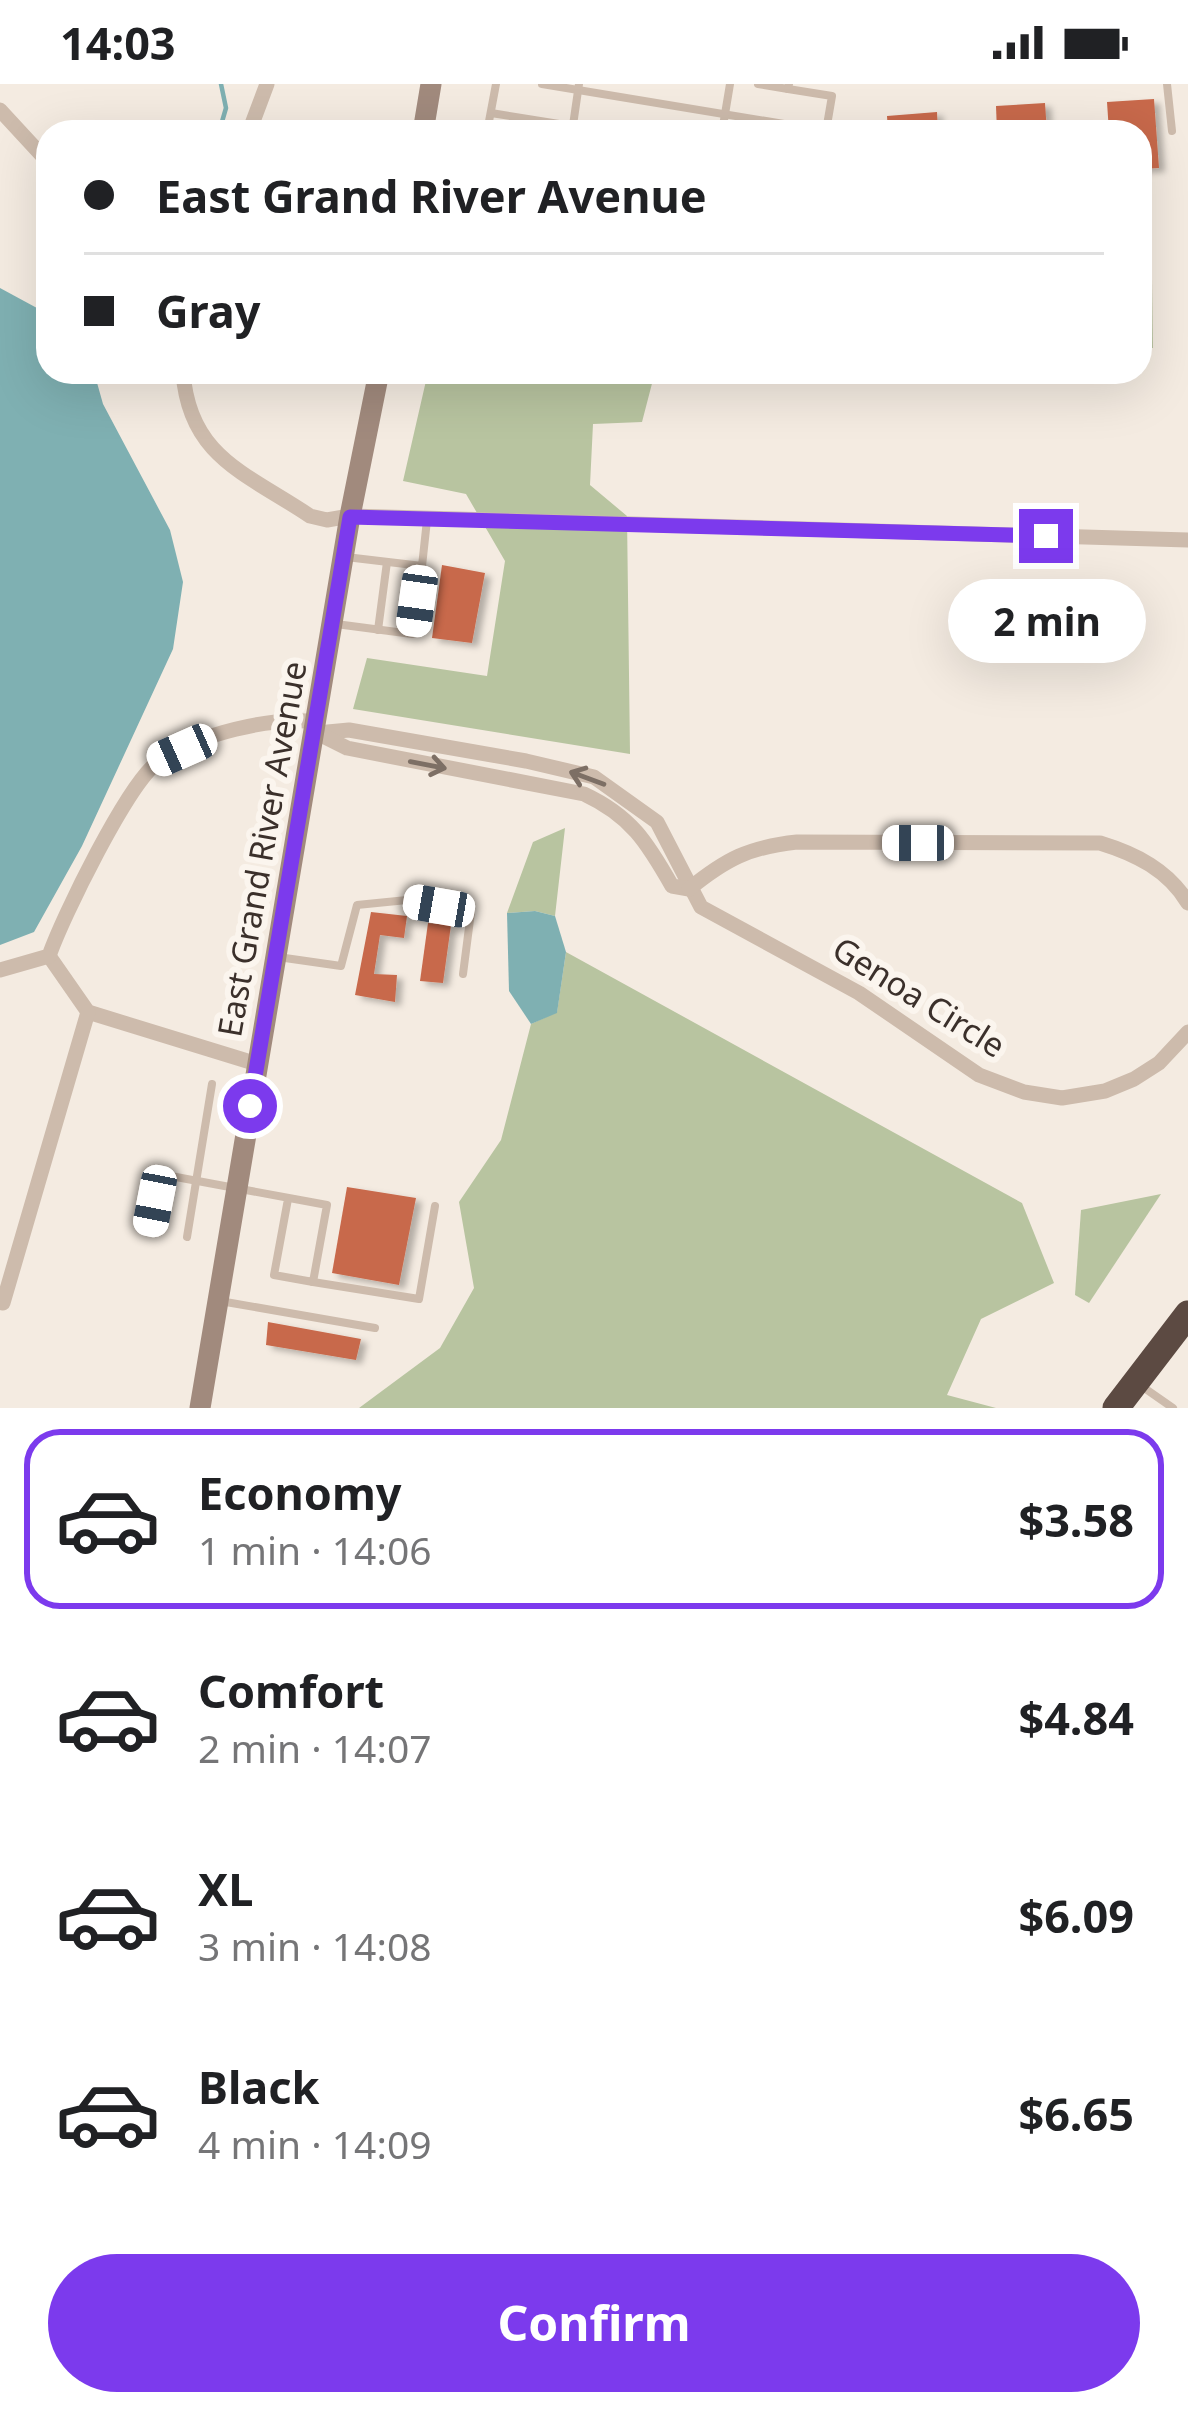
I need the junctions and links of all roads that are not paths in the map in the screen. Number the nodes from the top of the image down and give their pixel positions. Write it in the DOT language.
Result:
graph roads {
  1 [pos="267,84"];
  2 [pos="431,84"];
  3 [pos="496,84"];
  4 [pos="542,84"];
  5 [pos="730,84"];
  6 [pos="758,84"];
  7 [pos="1167,84"];
  8 [pos="579,87"];
  9 [pos="789,87"];
  10 [pos="0,110"];
  11 [pos="491,112"];
  12 [pos="725,114"];
  13 [pos="254,120"];
  14 [pos="425,120"];
  15 [pos="489,120"];
  16 [pos="529,120"];
  17 [pos="574,120"];
  18 [pos="724,120"];
  19 [pos="761,120"];
  20 [pos="828,120"];
  21 [pos="1172,131"];
  22 [pos="36,149"];
  23 [pos="184,384"];
  24 [pos="377,384"];
  25 [pos="350,517"];
  26 [pos="428,520"];
  27 [pos="1188,540"];
  28 [pos="344,556"];
  29 [pos="387,562"];
  30 [pos="422,566"];
  31 [pos="334,623"];
  32 [pos="378,630"];
  33 [pos="317,727"];
  34 [pos="394,737"];
  35 [pos="390,758"];
  36 [pos="526,760"];
  37 [pos="521,781"];
  38 [pos="620,802"];
  39 [pos="689,889"];
  40 [pos="1188,903"];
  41 [pos="49,956"];
  42 [pos="276,957"];
  43 [pos="0,970"];
  44 [pos="463,974"];
  45 [pos="88,1012"];
  46 [pos="1188,1032"];
  47 [pos="257,1064"];
  48 [pos="212,1084"];
  49 [pos="196,1181"];
  50 [pos="237,1189"];
  51 [pos="288,1199"];
  52 [pos="435,1206"];
  53 [pos="150,1227"];
  54 [pos="188,1237"];
  55 [pos="313,1282"];
  56 [pos="218,1301"];
  57 [pos="3,1304"];
  58 [pos="1188,1314"];
  59 [pos="374,1328"];
  60 [pos="1136,1382"];
  61 [pos="200,1408"];
  62 [pos="1116,1408"];
  63 [pos="1173,1408"];
  1 -- 13 [label="street"];
  2 -- 14 [label="main road"];
  3 -- 11 [label="lane"];
  4 -- 8 [label="lane"];
  5 -- 12 [label="lane"];
  6 -- 9 [label="lane"];
  7 -- 21 [label="lane"];
  8 -- 12 [label="lane"];
  8 -- 17 [label="lane"];
  9 -- 20 [label="lane"];
  10 -- 22 [label="street"];
  11 -- 15 [label="lane"];
  11 -- 16 [label="lane"];
  12 -- 18 [label="lane"];
  12 -- 19 [label="lane"];
  23 -- 25 [label="street"];
  24 -- 25 [label="main road, East Grand River Avenue"];
  25 -- 26 [label="street"];
  25 -- 28 [label="main road, East Grand River Avenue"];
  26 -- 27 [label="street"];
  26 -- 30 [label="lane"];
  28 -- 29 [label="lane"];
  28 -- 31 [label="main road, East Grand River Avenue"];
  29 -- 30 [label="lane"];
  29 -- 32 [label="lane"];
  30 -- 32 [label="lane"];
  31 -- 32 [label="lane"];
  31 -- 33 [label="main road, East Grand River Avenue"];
  33 -- 34 [label="street, Genoa Circle"];
  33 -- 35 [label="street"];
  33 -- 41 [label="street, Genoa Circle"];
  33 -- 42 [label="main road, East Grand River Avenue"];
  34 -- 35 [label="street"];
  34 -- 36 [label="street, Genoa Circle"];
  35 -- 37 [label="street, one-way"];
  36 -- 37 [label="street"];
  38 -- 36 [label="street, Genoa Circle, one-way"];
  37 -- 38 [label="street"];
  38 -- 39 [label="street, Genoa Circle"];
  39 -- 40 [label="street"];
  39 -- 46 [label="street, Genoa Circle"];
  41 -- 43 [label="street"];
  41 -- 45 [label="street"];
  42 -- 44 [label="lane"];
  42 -- 47 [label="main road, East Grand River Avenue"];
  45 -- 47 [label="street"];
  45 -- 57 [label="street"];
  47 -- 50 [label="main road, East Grand River Avenue"];
  48 -- 49 [label="lane"];
  49 -- 50 [label="lane"];
  49 -- 53 [label="lane"];
  49 -- 54 [label="lane"];
  50 -- 51 [label="lane"];
  50 -- 56 [label="main road, East Grand River Avenue"];
  51 -- 55 [label="lane"];
  51 -- 55 [label="lane"];
  52 -- 55 [label="lane"];
  56 -- 59 [label="lane"];
  56 -- 61 [label="main road, East Grand River Avenue"];
  58 -- 60 [label="highway"];
  60 -- 62 [label="highway"];
  60 -- 63 [label="lane"];
}
